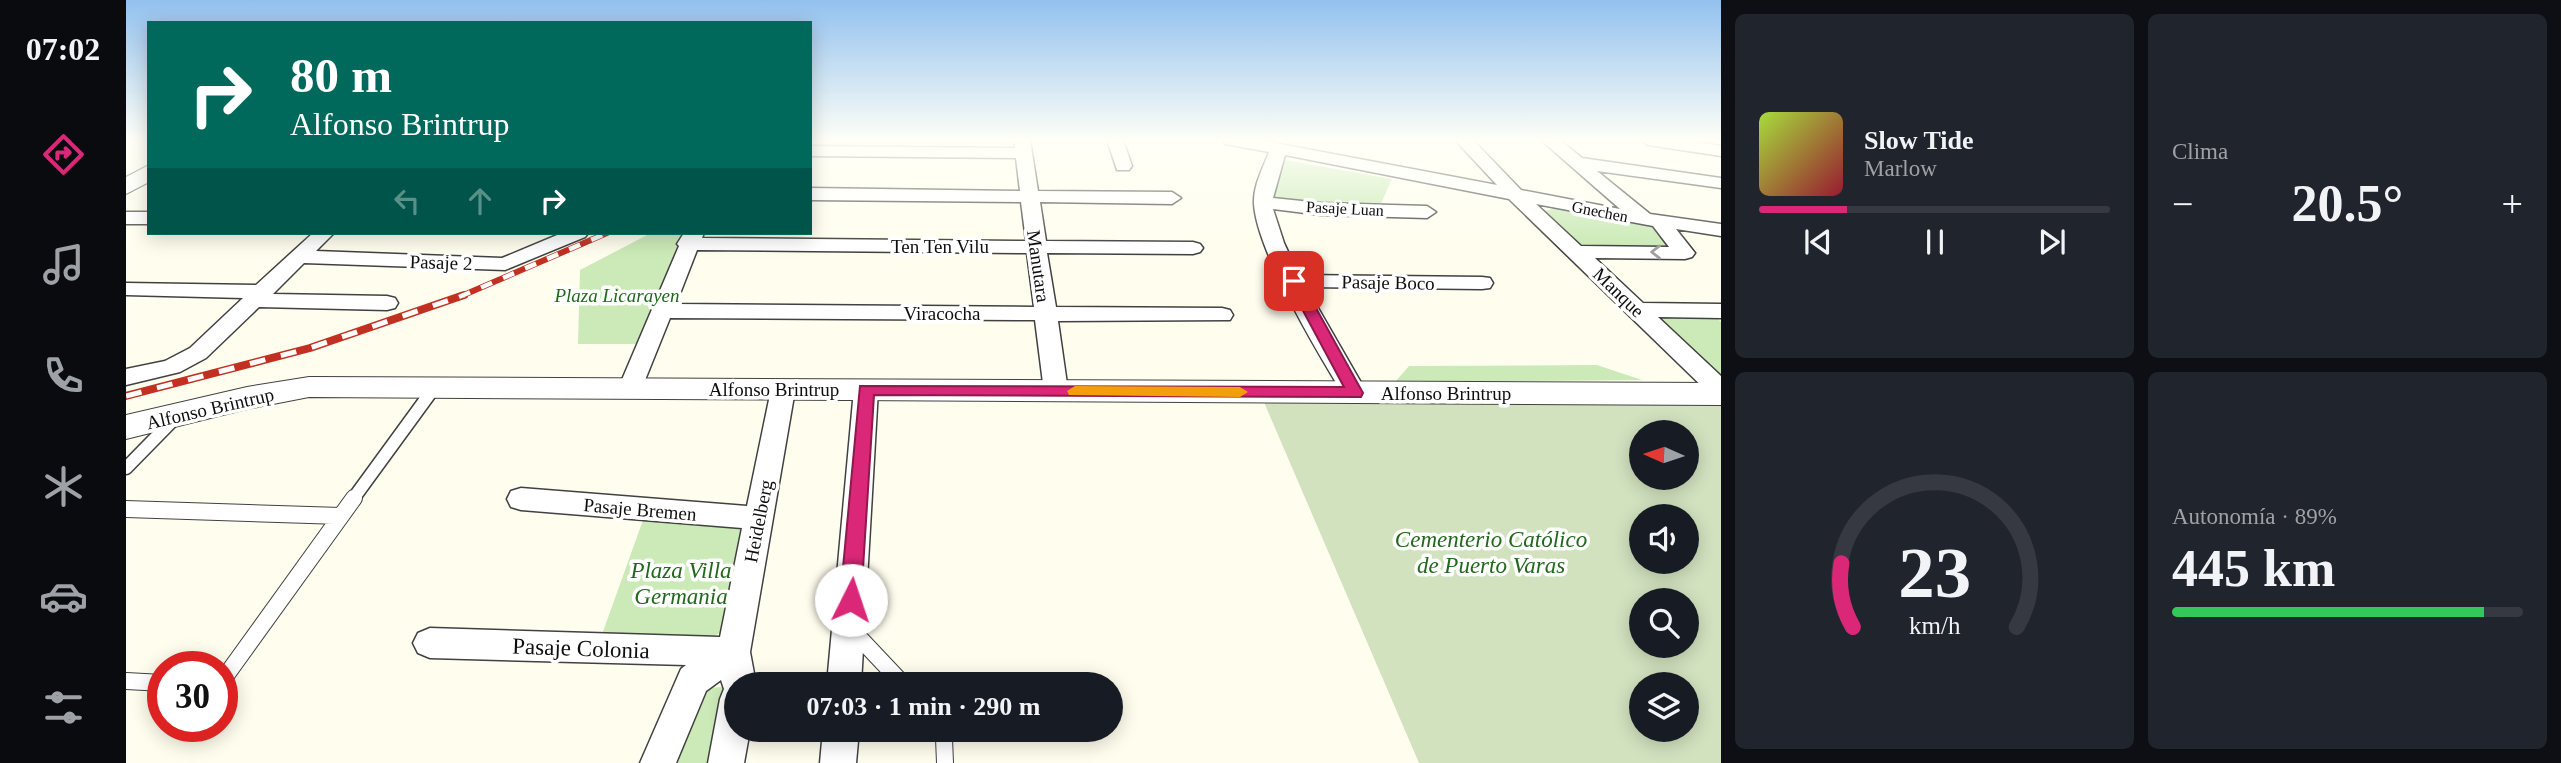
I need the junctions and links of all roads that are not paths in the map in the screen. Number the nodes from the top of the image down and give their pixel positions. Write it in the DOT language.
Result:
graph roads {
  1 [pos="143,176"];
  2 [pos="1027,176"];
  3 [pos="1271,176"];
  4 [pos="1431,176"];
  5 [pos="1497,176"];
  6 [pos="1594,176"];
  7 [pos="1668,176"];
  8 [pos="1721,183"];
  9 [pos="126,187"];
  10 [pos="812,194"];
  11 [pos="1516,195"];
  12 [pos="1029,196"];
  13 [pos="1172,198"];
  14 [pos="1263,202"];
  15 [pos="1427,212"];
  16 [pos="126,218"];
  17 [pos="147,218"];
  18 [pos="1652,220"];
  19 [pos="1721,230"];
  20 [pos="322,235"];
  21 [pos="573,235"];
  22 [pos="690,239"];
  23 [pos="1036,247"];
  24 [pos="1193,248"];
  25 [pos="1577,252"];
  26 [pos="298,257"];
  27 [pos="1294,281"];
  28 [pos="1482,283"];
  29 [pos="126,289"];
  30 [pos="258,296"];
  31 [pos="387,303"];
  32 [pos="1638,310"];
  33 [pos="662,311"];
  34 [pos="1721,311"];
  35 [pos="1045,314"];
  36 [pos="1222,315"];
  37 [pos="126,377"];
  38 [pos="434,388"];
  39 [pos="630,389"];
  40 [pos="783,390"];
  41 [pos="866,390"];
  42 [pos="1056,391"];
  43 [pos="1721,392"];
  44 [pos="1355,393"];
  45 [pos="179,414"];
  46 [pos="126,427"];
  47 [pos="126,468"];
  48 [pos="521,499"];
  49 [pos="126,509"];
  50 [pos="341,516"];
  51 [pos="758,518"];
  52 [pos="849,626"];
  53 [pos="430,643"];
  54 [pos="238,659"];
  55 [pos="736,668"];
  56 [pos="845,672"];
  57 [pos="892,672"];
  58 [pos="126,681"];
  59 [pos="147,682"];
  60 [pos="730,742"];
  61 [pos="840,742"];
  62 [pos="944,742"];
  63 [pos="658,763"];
  64 [pos="726,763"];
  65 [pos="838,763"];
  66 [pos="945,763"];
  1 -- 9 [label="street"];
  2 -- 12 [label="street, Manutara"];
  3 -- 14 [label="street"];
  4 -- 11 [label="street, Gnechen"];
  5 -- 11 [label="street, Manque"];
  6 -- 18 [label="street"];
  7 -- 8 [label="street"];
  10 -- 12 [label="street"];
  11 -- 18 [label="street, Gnechen"];
  11 -- 25 [label="street, Manque"];
  12 -- 13 [label="street"];
  12 -- 23 [label="street, Manutara"];
  14 -- 15 [label="street, Pasaje Luan"];
  14 -- 27 [label="street"];
  16 -- 17 [label="street"];
  18 -- 19 [label="street, Gnechen"];
  18 -- 25 [label="street, one-way"];
  20 -- 26 [label="street"];
  21 -- 26 [label="street, Pasaje 2"];
  22 -- 23 [label="street, Ten Ten Vilu"];
  22 -- 33 [label="street"];
  23 -- 24 [label="street, Ten Ten Vilu"];
  23 -- 35 [label="street, Manutara"];
  25 -- 32 [label="street, Manque"];
  26 -- 30 [label="street"];
  27 -- 28 [label="street, Pasaje Boco"];
  27 -- 44 [label="street"];
  29 -- 30 [label="street"];
  30 -- 31 [label="street"];
  30 -- 37 [label="street"];
  32 -- 34 [label="street"];
  32 -- 43 [label="street, Manque"];
  33 -- 35 [label="street, Viracocha"];
  33 -- 39 [label="street"];
  35 -- 36 [label="street, Viracocha"];
  35 -- 42 [label="street, Manutara"];
  38 -- 39 [label="street, Alfonso Brintrup"];
  38 -- 45 [label="street, Alfonso Brintrup"];
  38 -- 50 [label="lane"];
  39 -- 40 [label="street, Alfonso Brintrup"];
  40 -- 41 [label="street, Alfonso Brintrup"];
  40 -- 51 [label="street, Heidelberg"];
  41 -- 42 [label="street, Alfonso Brintrup"];
  41 -- 52 [label="street"];
  42 -- 44 [label="street, Alfonso Brintrup"];
  43 -- 44 [label="street, Alfonso Brintrup"];
  45 -- 46 [label="street, Alfonso Brintrup"];
  45 -- 47 [label="lane"];
  48 -- 51 [label="street, Pasaje Bremen"];
  49 -- 50 [label="lane"];
  50 -- 54 [label="lane"];
  51 -- 55 [label="street, Heidelberg"];
  52 -- 56 [label="street"];
  52 -- 57 [label="lane"];
  53 -- 55 [label="street, Pasaje Colonia"];
  55 -- 63 [label="street"];
  58 -- 59 [label="lane"];
  60 -- 64 [label="street"];
  61 -- 65 [label="street"];
  62 -- 66 [label="lane"];
}
